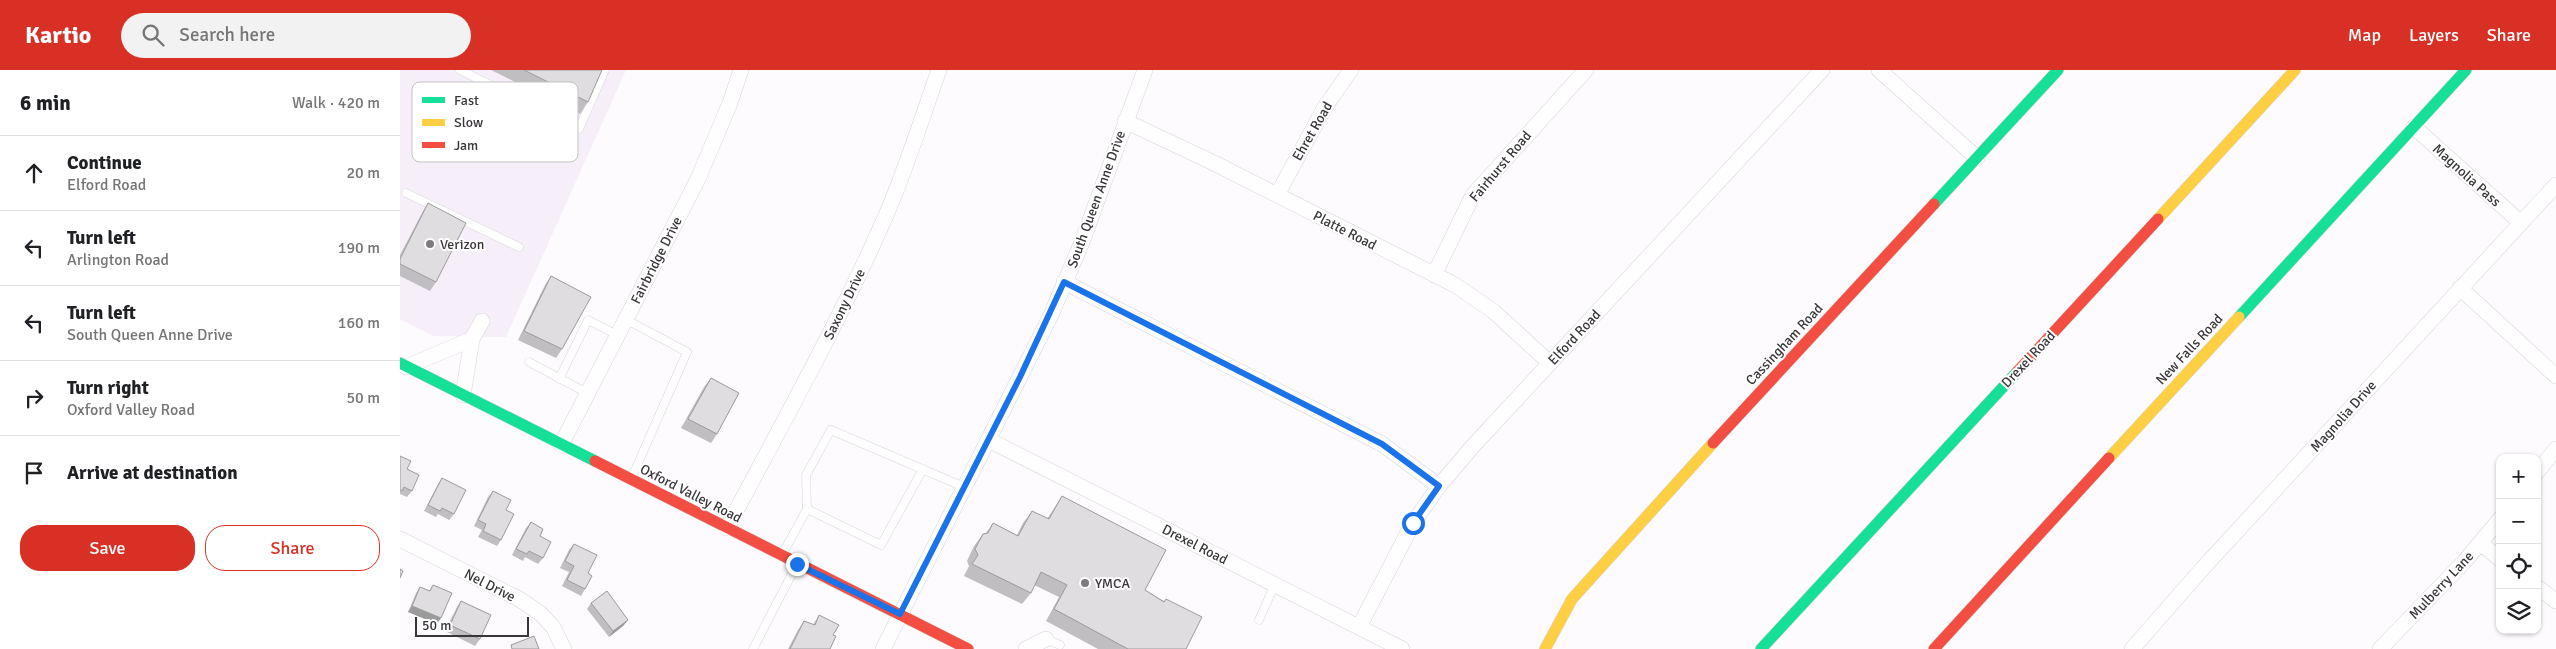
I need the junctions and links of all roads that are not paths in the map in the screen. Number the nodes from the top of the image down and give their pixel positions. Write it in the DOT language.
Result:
graph roads {
  1 [pos="460,70"];
  2 [pos="605,70"];
  3 [pos="741,70"];
  4 [pos="939,70"];
  5 [pos="1144,70"];
  6 [pos="1351,70"];
  7 [pos="1586,70"];
  8 [pos="1822,70"];
  9 [pos="1879,70"];
  10 [pos="2058,70"];
  11 [pos="2295,70"];
  12 [pos="2466,70"];
  13 [pos="484,82"];
  14 [pos="1125,120"];
  15 [pos="2414,127"];
  16 [pos="578,129"];
  17 [pos="1977,158"];
  18 [pos="2556,185"];
  19 [pos="406,193"];
  20 [pos="1277,195"];
  21 [pos="2520,222"];
  22 [pos="519,248"];
  23 [pos="1434,274"];
  24 [pos="1064,282"];
  25 [pos="2460,288"];
  26 [pos="625,319"];
  27 [pos="482,321"];
  28 [pos="617,335"];
  29 [pos="472,339"];
  30 [pos="529,362"];
  31 [pos="1550,363"];
  32 [pos="403,365"];
  33 [pos="2556,376"];
  34 [pos="559,379"];
  35 [pos="587,394"];
  36 [pos="463,395"];
  37 [pos="989,440"];
  38 [pos="561,445"];
  39 [pos="2556,449"];
  40 [pos="2541,467"];
  41 [pos="923,469"];
  42 [pos="630,480"];
  43 [pos="1439,486"];
  44 [pos="964,487"];
  45 [pos="807,509"];
  46 [pos="2496,524"];
  47 [pos="727,528"];
  48 [pos="400,539"];
  49 [pos="2480,543"];
  50 [pos="2496,555"];
  51 [pos="782,556"];
  52 [pos="797,564"];
  53 [pos="1275,584"];
  54 [pos="2540,589"];
  55 [pos="2556,601"];
  56 [pos="900,614"];
  57 [pos="1259,620"];
  58 [pos="1359,627"];
  59 [pos="1046,639"];
  60 [pos="1060,645"];
  61 [pos="961,647"];
  62 [pos="564,649"];
  63 [pos="753,649"];
  64 [pos="883,649"];
  65 [pos="1026,649"];
  66 [pos="1402,649"];
  67 [pos="1545,649"];
  68 [pos="1761,649"];
  69 [pos="1934,649"];
  70 [pos="2132,649"];
  71 [pos="2380,649"];
  1 -- 13 [label="lane"];
  2 -- 16 [label="lane"];
  3 -- 26 [label="street, Fairbridge Drive"];
  4 -- 47 [label="street, Saxony Drive"];
  5 -- 14 [label="street, South Queen Anne Drive"];
  6 -- 20 [label="street, Ehret Road"];
  7 -- 23 [label="street, Fairhurst Road"];
  8 -- 31 [label="street, Elford Road"];
  9 -- 17 [label="street"];
  10 -- 17 [label="street, Cassingham Road"];
  11 -- 68 [label="street, Drexel Road"];
  12 -- 15 [label="street, New Falls Road"];
  14 -- 20 [label="street, Platte Road"];
  14 -- 24 [label="street, South Queen Anne Drive"];
  15 -- 21 [label="street, Magnolia Pass"];
  15 -- 69 [label="street, New Falls Road"];
  17 -- 67 [label="street, Cassingham Road"];
  18 -- 21 [label="street, Magnolia Drive"];
  19 -- 22 [label="lane"];
  20 -- 23 [label="street, Platte Road"];
  21 -- 25 [label="street, Magnolia Drive"];
  23 -- 31 [label="street, Platte Road"];
  24 -- 37 [label="street, South Queen Anne Drive"];
  24 -- 43 [label="street"];
  25 -- 33 [label="street"];
  25 -- 70 [label="street, Magnolia Drive"];
  26 -- 28 [label="street, Fairbridge Drive"];
  26 -- 42 [label="lane"];
  27 -- 29 [label="street"];
  28 -- 34 [label="lane"];
  28 -- 35 [label="street, Fairbridge Drive"];
  29 -- 32 [label="street"];
  29 -- 36 [label="street"];
  30 -- 34 [label="lane"];
  31 -- 43 [label="street, Elford Road"];
  32 -- 36 [label="street, Oxford Valley Road"];
  34 -- 35 [label="lane"];
  35 -- 38 [label="street, Fairbridge Drive"];
  36 -- 38 [label="street, Oxford Valley Road"];
  37 -- 44 [label="street, South Queen Anne Drive"];
  37 -- 53 [label="street, Drexel Road"];
  38 -- 42 [label="street, Oxford Valley Road"];
  39 -- 40 [label="street"];
  41 -- 44 [label="lane"];
  41 -- 45 [label="lane"];
  41 -- 45 [label="lane"];
  42 -- 47 [label="street, Oxford Valley Road"];
  43 -- 58 [label="street, Elford Road"];
  44 -- 56 [label="street, South Queen Anne Drive"];
  45 -- 51 [label="lane"];
  46 -- 49 [label="street, Mulberry Lane"];
  47 -- 51 [label="street, Oxford Valley Road"];
  48 -- 62 [label="street, Nel Drive"];
  49 -- 50 [label="street"];
  49 -- 71 [label="street, Mulberry Lane"];
  51 -- 52 [label="street, Oxford Valley Road"];
  52 -- 56 [label="street, Oxford Valley Road"];
  52 -- 63 [label="lane"];
  53 -- 57 [label="lane"];
  53 -- 58 [label="street, Drexel Road"];
  54 -- 55 [label="street"];
  56 -- 61 [label="street, Oxford Valley Road"];
  56 -- 64 [label="street, South Queen Anne Drive"];
  58 -- 66 [label="street, Drexel Road"];
  59 -- 60 [label="lane"];
  59 -- 65 [label="street"];
}
